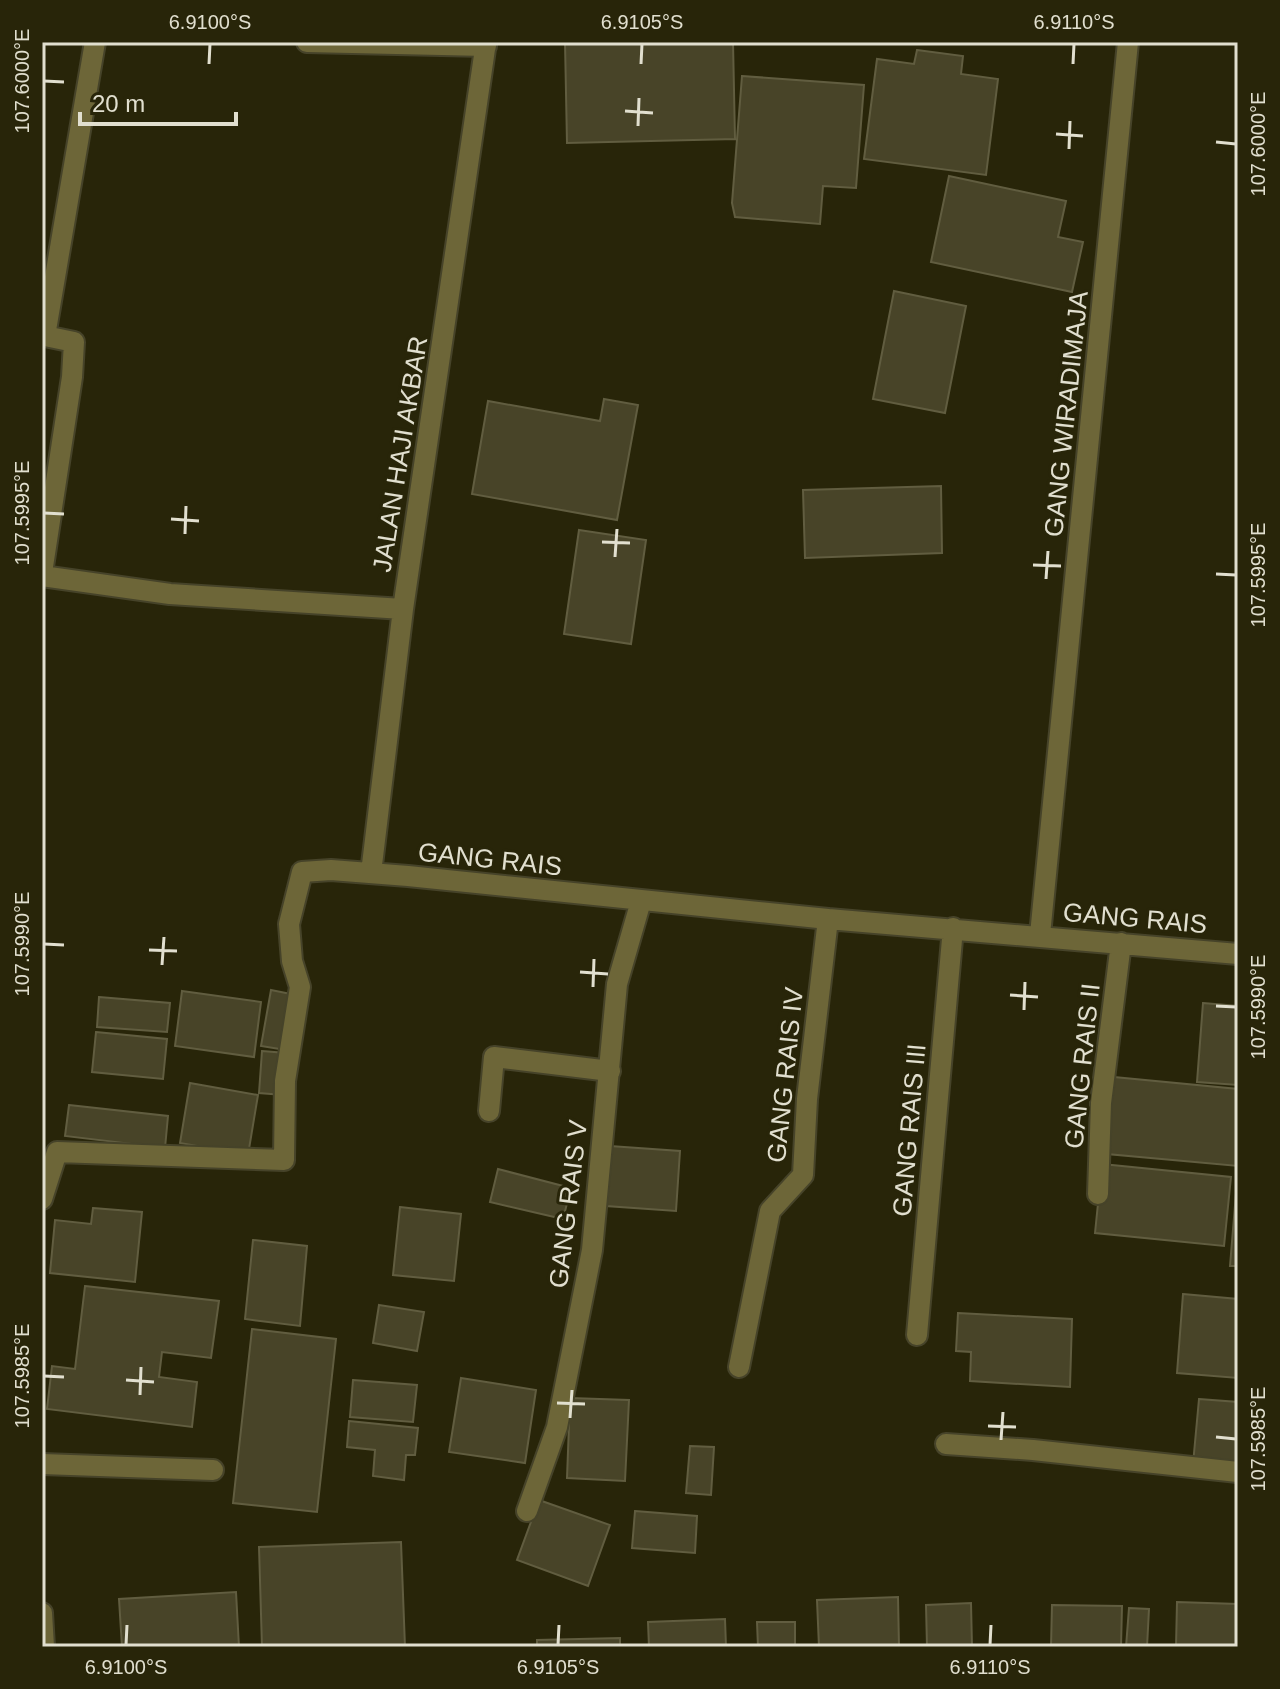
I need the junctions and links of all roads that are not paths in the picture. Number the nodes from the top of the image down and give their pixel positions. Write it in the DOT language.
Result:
graph roads {
  1 [pos="95,42"];
  2 [pos="307,42"];
  3 [pos="1128,42"];
  4 [pos="486,44"];
  5 [pos="42,574"];
  6 [pos="403,609"];
  7 [pos="371,873"];
  8 [pos="641,901"];
  9 [pos="828,919"];
  10 [pos="953,928"];
  11 [pos="1040,935"];
  12 [pos="1121,943"];
  13 [pos="1238,954"];
  14 [pos="610,1071"];
  15 [pos="489,1111"];
  16 [pos="1098,1194"];
  17 [pos="42,1199"];
  18 [pos="917,1335"];
  19 [pos="739,1367"];
  20 [pos="946,1444"];
  21 [pos="42,1464"];
  22 [pos="213,1470"];
  23 [pos="1238,1472"];
  24 [pos="527,1511"];
  25 [pos="42,1613"];
  26 [pos="44,1647"];
  1 -- 5 [label="street"];
  2 -- 4 [label="street"];
  3 -- 11 [label="street, GANG WIRADIMAJA"];
  4 -- 6 [label="street, JALAN HAJI AKBAR"];
  5 -- 6 [label="street"];
  6 -- 7 [label="street, JALAN HAJI AKBAR"];
  7 -- 8 [label="street, GANG RAIS"];
  7 -- 17 [label="street, GANG RAIS"];
  8 -- 9 [label="street, GANG RAIS"];
  8 -- 14 [label="street, GANG RAIS V"];
  9 -- 10 [label="street, GANG RAIS"];
  9 -- 19 [label="street, GANG RAIS IV"];
  10 -- 11 [label="street, GANG RAIS"];
  10 -- 18 [label="street, GANG RAIS III"];
  11 -- 12 [label="street, GANG RAIS"];
  12 -- 13 [label="street, GANG RAIS"];
  12 -- 16 [label="street, GANG RAIS II"];
  14 -- 15 [label="street"];
  14 -- 24 [label="street, GANG RAIS V"];
  20 -- 23 [label="street"];
  21 -- 22 [label="street"];
  25 -- 26 [label="street"];
}
